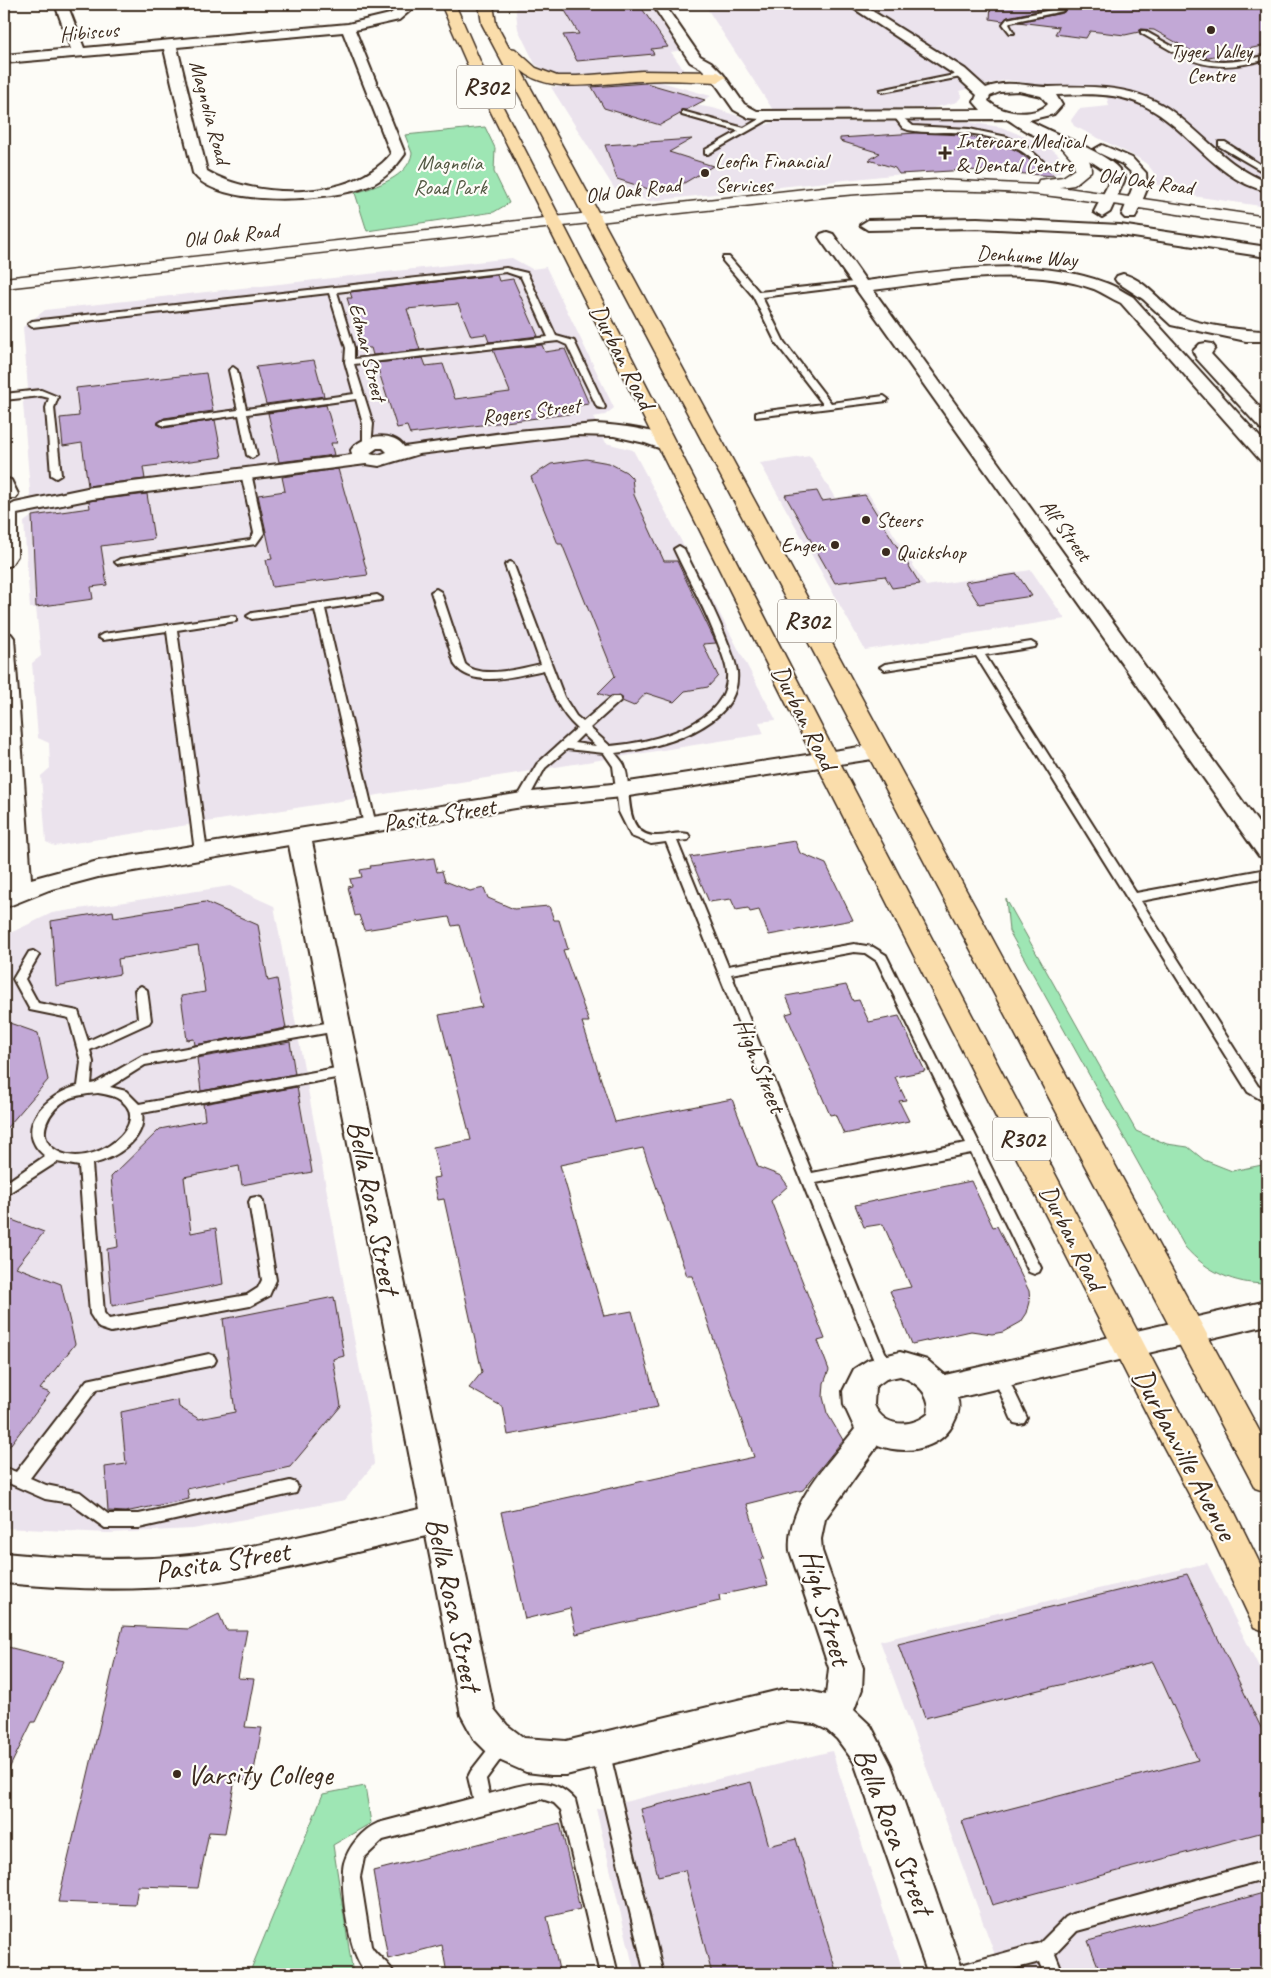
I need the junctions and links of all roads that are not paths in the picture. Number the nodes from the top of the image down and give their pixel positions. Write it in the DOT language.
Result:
graph roads {
  1 [pos="61,4"];
  2 [pos="412,4"];
  3 [pos="448,4"];
  4 [pos="486,4"];
  5 [pos="658,4"];
  6 [pos="852,4"];
  7 [pos="1061,10"];
  8 [pos="348,28"];
  9 [pos="1012,32"];
  10 [pos="1144,32"];
  11 [pos="497,39"];
  12 [pos="170,44"];
  13 [pos="79,53"];
  14 [pos="1267,57"];
  15 [pos="4,59"];
  16 [pos="962,73"];
  17 [pos="718,77"];
  18 [pos="1012,87"];
  19 [pos="883,90"];
  20 [pos="1038,90"];
  21 [pos="983,95"];
  22 [pos="1151,104"];
  23 [pos="685,113"];
  24 [pos="897,115"];
  25 [pos="932,115"];
  26 [pos="1006,115"];
  27 [pos="771,116"];
  28 [pos="1064,116"];
  29 [pos="746,131"];
  30 [pos="1088,143"];
  31 [pos="1222,144"];
  32 [pos="708,152"];
  33 [pos="1042,164"];
  34 [pos="1267,172"];
  35 [pos="978,186"];
  36 [pos="1267,187"];
  37 [pos="955,202"];
  38 [pos="893,203"];
  39 [pos="1106,205"];
  40 [pos="1133,208"];
  41 [pos="1267,222"];
  42 [pos="598,225"];
  43 [pos="868,225"];
  44 [pos="559,229"];
  45 [pos="1267,236"];
  46 [pos="827,237"];
  47 [pos="1267,252"];
  48 [pos="726,259"];
  49 [pos="1123,279"];
  50 [pos="4,283"];
  51 [pos="861,284"];
  52 [pos="332,289"];
  53 [pos="757,295"];
  54 [pos="4,300"];
  55 [pos="32,324"];
  56 [pos="1267,336"];
  57 [pos="553,338"];
  58 [pos="1206,348"];
  59 [pos="349,362"];
  60 [pos="233,370"];
  61 [pos="359,396"];
  62 [pos="4,397"];
  63 [pos="884,399"];
  64 [pos="829,406"];
  65 [pos="601,407"];
  66 [pos="242,414"];
  67 [pos="759,415"];
  68 [pos="164,423"];
  69 [pos="1267,425"];
  70 [pos="670,447"];
  71 [pos="368,450"];
  72 [pos="252,455"];
  73 [pos="1267,456"];
  74 [pos="246,473"];
  75 [pos="56,474"];
  76 [pos="8,501"];
  77 [pos="679,549"];
  78 [pos="4,561"];
  79 [pos="120,562"];
  80 [pos="510,566"];
  81 [pos="436,592"];
  82 [pos="377,598"];
  83 [pos="320,606"];
  84 [pos="252,616"];
  85 [pos="232,619"];
  86 [pos="172,627"];
  87 [pos="103,637"];
  88 [pos="4,644"];
  89 [pos="1031,645"];
  90 [pos="979,653"];
  91 [pos="548,666"];
  92 [pos="885,667"];
  93 [pos="616,699"];
  94 [pos="583,729"];
  95 [pos="565,745"];
  96 [pos="607,750"];
  97 [pos="879,751"];
  98 [pos="826,759"];
  99 [pos="622,790"];
  100 [pos="522,800"];
  101 [pos="370,825"];
  102 [pos="299,836"];
  103 [pos="1267,851"];
  104 [pos="201,852"];
  105 [pos="1267,873"];
  106 [pos="12,896"];
  107 [pos="1133,898"];
  108 [pos="33,955"];
  109 [pos="724,971"];
  110 [pos="141,990"];
  111 [pos="337,1026"];
  112 [pos="83,1048"];
  113 [pos="346,1070"];
  114 [pos="98,1088"];
  115 [pos="84,1089"];
  116 [pos="1267,1098"];
  117 [pos="136,1110"];
  118 [pos="974,1147"];
  119 [pos="56,1156"];
  120 [pos="85,1161"];
  121 [pos="807,1179"];
  122 [pos="4,1191"];
  123 [pos="256,1202"];
  124 [pos="1034,1268"];
  125 [pos="1267,1314"];
  126 [pos="1190,1333"];
  127 [pos="1130,1347"];
  128 [pos="209,1360"];
  129 [pos="888,1365"];
  130 [pos="1000,1376"];
  131 [pos="940,1389"];
  132 [pos="1019,1418"];
  133 [pos="874,1428"];
  134 [pos="4,1474"];
  135 [pos="1267,1477"];
  136 [pos="19,1480"];
  137 [pos="290,1488"];
  138 [pos="437,1519"];
  139 [pos="4,1568"];
  140 [pos="1267,1615"];
  141 [pos="835,1715"];
  142 [pos="502,1745"];
  143 [pos="600,1750"];
  144 [pos="483,1804"];
  145 [pos="1267,1870"];
  146 [pos="1045,1951"];
  147 [pos="385,1974"];
  148 [pos="609,1974"];
  149 [pos="654,1974"];
  150 [pos="946,1974"];
  151 [pos="961,1974"];
  152 [pos="1054,1974"];
  1 -- 13 [label="street"];
  2 -- 8 [label="street, Hibiscus"];
  3 -- 44 [label="main road, Durban Road / R302"];
  4 -- 11 [label="main road, R302"];
  5 -- 17 [label="street"];
  6 -- 16 [label="street"];
  7 -- 9 [label="lane"];
  8 -- 12 [label="street, Hibiscus"];
  8 -- 12 [label="street, Magnolia Road"];
  10 -- 14 [label="lane"];
  11 -- 17 [label="main road"];
  11 -- 42 [label="main road, Durban Road / R302"];
  12 -- 13 [label="street, Hibiscus"];
  13 -- 15 [label="street, Hibiscus"];
  16 -- 18 [label="street"];
  16 -- 19 [label="lane"];
  16 -- 21 [label="street"];
  17 -- 27 [label="street"];
  18 -- 20 [label="street"];
  18 -- 21 [label="street"];
  20 -- 22 [label="street"];
  20 -- 28 [label="street"];
  21 -- 25 [label="street"];
  21 -- 26 [label="street"];
  22 -- 28 [label="street"];
  22 -- 36 [label="street"];
  23 -- 29 [label="lane"];
  24 -- 25 [label="street"];
  24 -- 27 [label="street"];
  24 -- 33 [label="lane"];
  25 -- 26 [label="street"];
  26 -- 28 [label="street"];
  26 -- 28 [label="street"];
  27 -- 29 [label="lane"];
  28 -- 30 [label="street"];
  28 -- 30 [label="street"];
  28 -- 35 [label="main road"];
  28 -- 39 [label="street"];
  29 -- 32 [label="lane"];
  30 -- 40 [label="street"];
  31 -- 34 [label="lane"];
  35 -- 39 [label="main road, Old Oak Road"];
  35 -- 42 [label="main road, Old Oak Road"];
  37 -- 39 [label="main road, Old Oak Road"];
  38 -- 42 [label="main road, Old Oak Road"];
  39 -- 40 [label="main road, Old Oak Road"];
  40 -- 41 [label="main road, Old Oak Road"];
  40 -- 45 [label="main road, Old Oak Road"];
  42 -- 44 [label="main road, Old Oak Road"];
  42 -- 97 [label="main road, Durban Road / R302"];
  43 -- 47 [label="street"];
  44 -- 50 [label="main road, Old Oak Road"];
  44 -- 54 [label="main road, Old Oak Road"];
  44 -- 70 [label="main road, Durban Road / R302"];
  46 -- 51 [label="street, Alf Street"];
  48 -- 53 [label="lane"];
  49 -- 56 [label="street"];
  51 -- 53 [label="lane"];
  51 -- 73 [label="street, Denhume Way"];
  51 -- 103 [label="street, Alf Street"];
  52 -- 55 [label="lane"];
  52 -- 57 [label="lane"];
  52 -- 59 [label="lane, Edmar Street"];
  53 -- 64 [label="lane"];
  57 -- 59 [label="lane"];
  57 -- 65 [label="lane"];
  58 -- 69 [label="street"];
  59 -- 61 [label="lane, Edmar Street"];
  60 -- 66 [label="lane"];
  61 -- 66 [label="lane"];
  61 -- 71 [label="lane, Edmar Street"];
  62 -- 75 [label="lane"];
  63 -- 64 [label="lane"];
  64 -- 67 [label="lane"];
  66 -- 68 [label="lane"];
  66 -- 72 [label="lane"];
  70 -- 71 [label="street, Rogers Street"];
  70 -- 98 [label="main road, Durban Road / R302"];
  71 -- 74 [label="street"];
  74 -- 76 [label="street"];
  74 -- 79 [label="lane"];
  76 -- 78 [label="street"];
  77 -- 96 [label="lane"];
  80 -- 91 [label="lane, High Street"];
  81 -- 91 [label="lane"];
  82 -- 83 [label="lane"];
  83 -- 84 [label="lane"];
  83 -- 101 [label="lane"];
  85 -- 86 [label="lane"];
  86 -- 87 [label="lane"];
  86 -- 104 [label="lane"];
  88 -- 106 [label="street"];
  89 -- 90 [label="lane"];
  90 -- 92 [label="lane"];
  90 -- 107 [label="lane"];
  91 -- 94 [label="lane, High Street"];
  93 -- 94 [label="lane"];
  94 -- 95 [label="lane"];
  94 -- 96 [label="lane, High Street"];
  95 -- 96 [label="lane"];
  95 -- 100 [label="lane"];
  96 -- 99 [label="lane, High Street"];
  97 -- 98 [label="street, Pasita Street"];
  97 -- 126 [label="main road, Durban Road / R302"];
  98 -- 99 [label="street, Pasita Street"];
  98 -- 127 [label="main road, Durban Road / R302"];
  99 -- 100 [label="street, Pasita Street"];
  99 -- 109 [label="lane, High Street"];
  100 -- 101 [label="street, Pasita Street"];
  101 -- 102 [label="street, Pasita Street"];
  102 -- 104 [label="street, Pasita Street"];
  102 -- 111 [label="street, Bella Rosa Street"];
  104 -- 106 [label="street, Pasita Street"];
  105 -- 107 [label="lane"];
  107 -- 116 [label="lane"];
  108 -- 112 [label="lane"];
  109 -- 118 [label="lane"];
  109 -- 121 [label="lane, High Street"];
  110 -- 112 [label="lane"];
  111 -- 113 [label="street, Bella Rosa Street"];
  111 -- 114 [label="lane"];
  112 -- 115 [label="lane"];
  113 -- 117 [label="lane"];
  113 -- 138 [label="street, Bella Rosa Street"];
  114 -- 115 [label="lane"];
  114 -- 117 [label="lane"];
  115 -- 119 [label="lane"];
  117 -- 120 [label="lane"];
  118 -- 121 [label="lane"];
  118 -- 124 [label="lane"];
  119 -- 120 [label="lane"];
  119 -- 122 [label="lane"];
  120 -- 123 [label="lane"];
  121 -- 129 [label="lane, High Street"];
  125 -- 126 [label="street"];
  126 -- 127 [label="street"];
  126 -- 135 [label="main road, R302"];
  127 -- 130 [label="street"];
  127 -- 140 [label="main road, Durbanville Avenue / R302"];
  128 -- 136 [label="lane"];
  129 -- 131 [label="street"];
  129 -- 133 [label="street"];
  130 -- 131 [label="street"];
  130 -- 132 [label="lane"];
  131 -- 133 [label="street"];
  133 -- 141 [label="street, High Street"];
  134 -- 136 [label="lane"];
  136 -- 137 [label="lane"];
  138 -- 139 [label="street, Pasita Street"];
  138 -- 142 [label="street, Bella Rosa Street"];
  141 -- 143 [label="street, Bella Rosa Street"];
  141 -- 150 [label="street, Bella Rosa Street"];
  142 -- 143 [label="street, Bella Rosa Street"];
  142 -- 144 [label="lane"];
  143 -- 149 [label="lane"];
  144 -- 147 [label="lane"];
  144 -- 148 [label="lane"];
  145 -- 146 [label="lane"];
  146 -- 151 [label="lane"];
  146 -- 152 [label="lane"];
}
